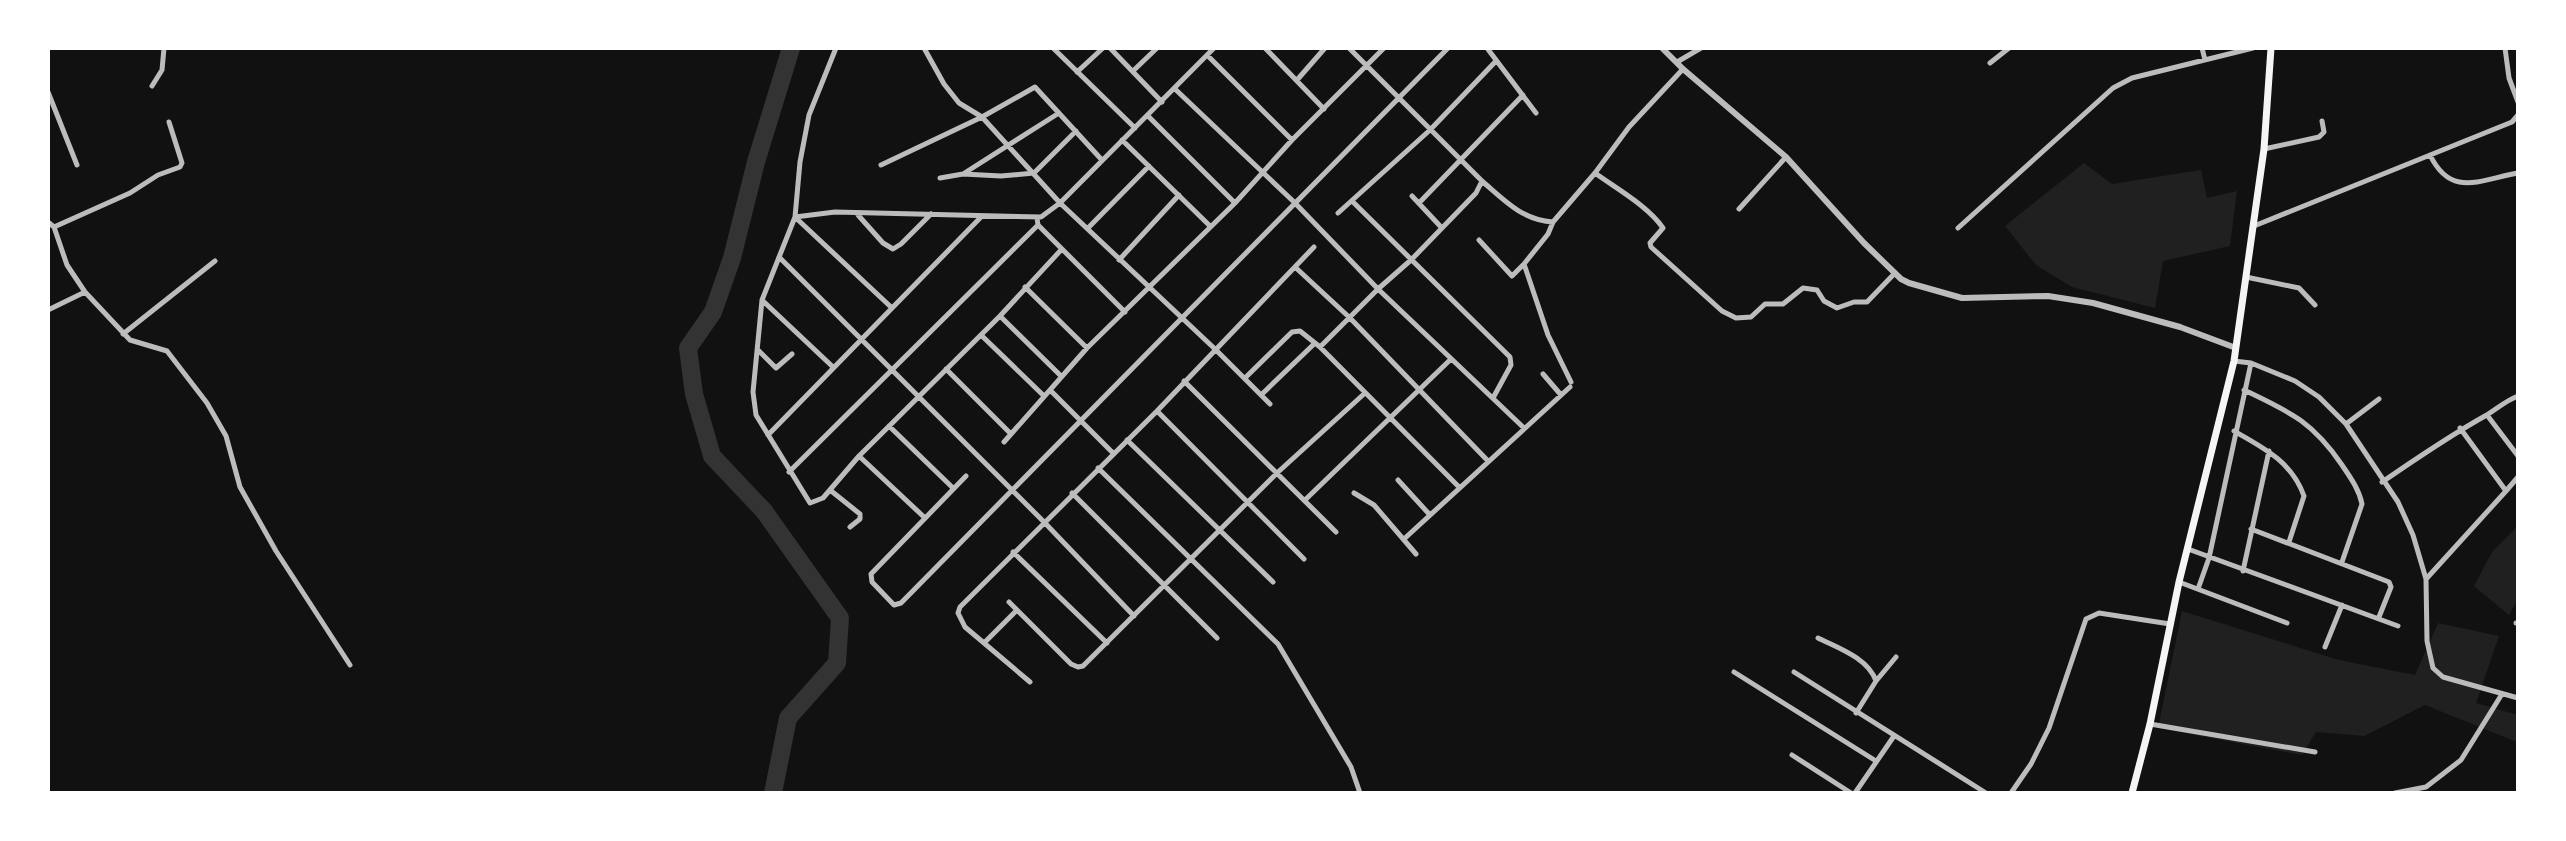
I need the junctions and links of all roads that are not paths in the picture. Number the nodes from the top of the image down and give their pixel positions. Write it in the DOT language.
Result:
graph roads {
  1 [pos="164,48"];
  2 [pos="836,48"];
  3 [pos="924,48"];
  4 [pos="1053,48"];
  5 [pos="1103,48"];
  6 [pos="1110,48"];
  7 [pos="1157,48"];
  8 [pos="1214,48"];
  9 [pos="1325,48"];
  10 [pos="1349,48"];
  11 [pos="1384,48"];
  12 [pos="1448,48"];
  13 [pos="1487,48"];
  14 [pos="1662,48"];
  15 [pos="1701,48"];
  16 [pos="2009,48"];
  17 [pos="2202,48"];
  18 [pos="2253,48"];
  19 [pos="2271,48"];
  20 [pos="2505,48"];
  21 [pos="1268,49"];
  22 [pos="1207,55"];
  23 [pos="2205,60"];
  24 [pos="1496,61"];
  25 [pos="1677,62"];
  26 [pos="1990,63"];
  27 [pos="1367,66"];
  28 [pos="1683,69"];
  29 [pos="1133,71"];
  30 [pos="1077,72"];
  31 [pos="1297,80"];
  32 [pos="152,86"];
  33 [pos="1175,89"];
  34 [pos="48,92"];
  35 [pos="1523,95"];
  36 [pos="1401,98"];
  37 [pos="1163,102"];
  38 [pos="2518,102"];
  39 [pos="1324,109"];
  40 [pos="1059,113"];
  41 [pos="1536,113"];
  42 [pos="2518,115"];
  43 [pos="1148,116"];
  44 [pos="982,117"];
  45 [pos="2322,121"];
  46 [pos="169,122"];
  47 [pos="1135,128"];
  48 [pos="1430,130"];
  49 [pos="1076,131"];
  50 [pos="1122,140"];
  51 [pos="1292,140"];
  52 [pos="1008,146"];
  53 [pos="2264,149"];
  54 [pos="2430,155"];
  55 [pos="1786,157"];
  56 [pos="1101,159"];
  57 [pos="1461,161"];
  58 [pos="77,165"];
  59 [pos="881,165"];
  60 [pos="1149,166"];
  61 [pos="1262,172"];
  62 [pos="1034,173"];
  63 [pos="1595,173"];
  64 [pos="2518,173"];
  65 [pos="963,174"];
  66 [pos="940,178"];
  67 [pos="1482,181"];
  68 [pos="1179,195"];
  69 [pos="1412,196"];
  70 [pos="1352,201"];
  71 [pos="1294,202"];
  72 [pos="1060,203"];
  73 [pos="1235,203"];
  74 [pos="1419,203"];
  75 [pos="1739,209"];
  76 [pos="1338,213"];
  77 [pos="857,214"];
  78 [pos="931,214"];
  79 [pos="982,216"];
  80 [pos="795,217"];
  81 [pos="1037,218"];
  82 [pos="48,222"];
  83 [pos="1553,222"];
  84 [pos="1038,225"];
  85 [pos="1210,226"];
  86 [pos="2254,226"];
  87 [pos="54,227"];
  88 [pos="1441,227"];
  89 [pos="1088,228"];
  90 [pos="1958,228"];
  91 [pos="1479,240"];
  92 [pos="1314,247"];
  93 [pos="1061,250"];
  94 [pos="779,257"];
  95 [pos="1119,260"];
  96 [pos="1411,260"];
  97 [pos="215,261"];
  98 [pos="1524,264"];
  99 [pos="1295,267"];
  100 [pos="1895,273"];
  101 [pos="2245,276"];
  102 [pos="1025,287"];
  103 [pos="1150,288"];
  104 [pos="1378,289"];
  105 [pos="85,292"];
  106 [pos="762,300"];
  107 [pos="2315,305"];
  108 [pos="892,308"];
  109 [pos="48,310"];
  110 [pos="1125,313"];
  111 [pos="1000,316"];
  112 [pos="1181,316"];
  113 [pos="1350,318"];
  114 [pos="123,334"];
  115 [pos="981,335"];
  116 [pos="860,340"];
  117 [pos="1317,345"];
  118 [pos="1087,348"];
  119 [pos="2236,348"];
  120 [pos="757,349"];
  121 [pos="1215,349"];
  122 [pos="792,354"];
  123 [pos="1451,359"];
  124 [pos="2234,361"];
  125 [pos="2251,363"];
  126 [pos="833,367"];
  127 [pos="946,369"];
  128 [pos="891,370"];
  129 [pos="1543,374"];
  130 [pos="1061,376"];
  131 [pos="1245,378"];
  132 [pos="1184,381"];
  133 [pos="1419,389"];
  134 [pos="1050,390"];
  135 [pos="2244,390"];
  136 [pos="1365,393"];
  137 [pos="1261,395"];
  138 [pos="1561,395"];
  139 [pos="918,396"];
  140 [pos="1044,396"];
  141 [pos="2518,396"];
  142 [pos="1493,398"];
  143 [pos="2379,399"];
  144 [pos="1270,404"];
  145 [pos="1157,411"];
  146 [pos="2487,415"];
  147 [pos="1390,419"];
  148 [pos="1079,420"];
  149 [pos="2346,424"];
  150 [pos="889,426"];
  151 [pos="1524,428"];
  152 [pos="2460,428"];
  153 [pos="2234,431"];
  154 [pos="1011,434"];
  155 [pos="767,435"];
  156 [pos="1127,440"];
  157 [pos="1004,442"];
  158 [pos="2269,451"];
  159 [pos="1113,453"];
  160 [pos="859,456"];
  161 [pos="2518,456"];
  162 [pos="1488,461"];
  163 [pos="1098,468"];
  164 [pos="789,472"];
  165 [pos="1277,473"];
  166 [pos="966,476"];
  167 [pos="2518,477"];
  168 [pos="1398,480"];
  169 [pos="2382,482"];
  170 [pos="1459,487"];
  171 [pos="953,488"];
  172 [pos="830,490"];
  173 [pos="1011,490"];
  174 [pos="2506,491"];
  175 [pos="1072,493"];
  176 [pos="1354,493"];
  177 [pos="1305,500"];
  178 [pos="1249,501"];
  179 [pos="1430,515"];
  180 [pos="925,518"];
  181 [pos="1044,522"];
  182 [pos="850,527"];
  183 [pos="2251,529"];
  184 [pos="1219,530"];
  185 [pos="1336,532"];
  186 [pos="1404,539"];
  187 [pos="2289,542"];
  188 [pos="2187,548"];
  189 [pos="1013,552"];
  190 [pos="1416,554"];
  191 [pos="1192,558"];
  192 [pos="2209,558"];
  193 [pos="1304,559"];
  194 [pos="2342,562"];
  195 [pos="2243,571"];
  196 [pos="2426,579"];
  197 [pos="1273,582"];
  198 [pos="2179,582"];
  199 [pos="1164,586"];
  200 [pos="2198,589"];
  201 [pos="1009,602"];
  202 [pos="2342,605"];
  203 [pos="1017,610"];
  204 [pos="1134,616"];
  205 [pos="2379,617"];
  206 [pos="2287,623"];
  207 [pos="2170,624"];
  208 [pos="2398,626"];
  209 [pos="1217,638"];
  210 [pos="1818,638"];
  211 [pos="984,643"];
  212 [pos="1108,643"];
  213 [pos="2325,647"];
  214 [pos="1896,657"];
  215 [pos="350,665"];
  216 [pos="1734,672"];
  217 [pos="1794,672"];
  218 [pos="1876,681"];
  219 [pos="1030,682"];
  220 [pos="2502,694"];
  221 [pos="2518,698"];
  222 [pos="1856,713"];
  223 [pos="2150,724"];
  224 [pos="1894,736"];
  225 [pos="2315,752"];
  226 [pos="1792,755"];
  227 [pos="1876,761"];
  228 [pos="1360,793"];
  229 [pos="1853,793"];
  230 [pos="1986,793"];
  231 [pos="2011,793"];
  232 [pos="2132,793"];
  233 [pos="2395,793"];
  1 -- 32 [label="street"];
  2 -- 80 [label="street"];
  3 -- 44 [label="street"];
  4 -- 30 [label="street"];
  5 -- 30 [label="street"];
  6 -- 29 [label="street"];
  7 -- 29 [label="street"];
  8 -- 22 [label="street"];
  9 -- 31 [label="street"];
  10 -- 27 [label="street"];
  11 -- 27 [label="street"];
  12 -- 36 [label="street"];
  13 -- 24 [label="street"];
  14 -- 25 [label="street"];
  15 -- 25 [label="street"];
  16 -- 26 [label="street"];
  17 -- 23 [label="street"];
  18 -- 23 [label="street"];
  19 -- 53 [label="main road"];
  20 -- 38 [label="street"];
  21 -- 31 [label="street"];
  22 -- 33 [label="street"];
  22 -- 51 [label="street"];
  23 -- 90 [label="street"];
  24 -- 35 [label="street"];
  24 -- 48 [label="street"];
  25 -- 28 [label="street"];
  27 -- 36 [label="street"];
  27 -- 39 [label="street"];
  28 -- 55 [label="street"];
  28 -- 63 [label="street"];
  29 -- 37 [label="street"];
  30 -- 47 [label="street"];
  31 -- 39 [label="street"];
  33 -- 37 [label="street"];
  33 -- 61 [label="street"];
  34 -- 58 [label="street"];
  35 -- 41 [label="street"];
  35 -- 57 [label="street"];
  36 -- 48 [label="street"];
  36 -- 71 [label="street"];
  37 -- 43 [label="street"];
  39 -- 51 [label="street"];
  40 -- 44 [label="street"];
  40 -- 49 [label="street"];
  40 -- 52 [label="street"];
  42 -- 54 [label="street"];
  43 -- 47 [label="street"];
  43 -- 73 [label="street"];
  44 -- 52 [label="street"];
  44 -- 59 [label="street"];
  45 -- 53 [label="street"];
  46 -- 87 [label="street"];
  47 -- 50 [label="street"];
  48 -- 57 [label="street"];
  48 -- 70 [label="street"];
  49 -- 56 [label="street"];
  49 -- 62 [label="street"];
  50 -- 56 [label="street"];
  50 -- 60 [label="street"];
  51 -- 61 [label="street"];
  52 -- 62 [label="street"];
  52 -- 65 [label="street"];
  53 -- 86 [label="main road"];
  54 -- 64 [label="street"];
  54 -- 86 [label="street"];
  55 -- 75 [label="street"];
  55 -- 100 [label="street"];
  56 -- 72 [label="street"];
  57 -- 67 [label="street"];
  57 -- 74 [label="street"];
  60 -- 68 [label="street"];
  60 -- 89 [label="street"];
  61 -- 71 [label="street"];
  61 -- 73 [label="street"];
  62 -- 65 [label="street"];
  62 -- 72 [label="street"];
  63 -- 83 [label="street"];
  63 -- 100 [label="street"];
  65 -- 66 [label="street"];
  67 -- 83 [label="street"];
  67 -- 88 [label="street"];
  68 -- 85 [label="street"];
  68 -- 95 [label="street"];
  69 -- 74 [label="street"];
  70 -- 76 [label="street"];
  70 -- 96 [label="street"];
  71 -- 104 [label="street"];
  71 -- 112 [label="street"];
  72 -- 81 [label="street"];
  72 -- 89 [label="street"];
  73 -- 85 [label="street"];
  74 -- 88 [label="street"];
  77 -- 78 [label="street"];
  77 -- 78 [label="street"];
  77 -- 80 [label="street"];
  78 -- 79 [label="street"];
  79 -- 81 [label="street"];
  79 -- 108 [label="street"];
  80 -- 94 [label="street"];
  80 -- 108 [label="street"];
  81 -- 84 [label="street"];
  82 -- 87 [label="street"];
  83 -- 98 [label="street"];
  84 -- 93 [label="street"];
  84 -- 128 [label="street"];
  85 -- 103 [label="street"];
  86 -- 101 [label="main road"];
  87 -- 105 [label="street"];
  88 -- 96 [label="street"];
  89 -- 95 [label="street"];
  91 -- 98 [label="street"];
  92 -- 99 [label="street"];
  93 -- 102 [label="street"];
  93 -- 110 [label="street"];
  94 -- 106 [label="street"];
  94 -- 116 [label="street"];
  95 -- 103 [label="street"];
  96 -- 104 [label="street"];
  96 -- 142 [label="street"];
  97 -- 114 [label="street"];
  98 -- 138 [label="street"];
  99 -- 113 [label="street"];
  99 -- 121 [label="street"];
  100 -- 119 [label="street"];
  101 -- 107 [label="street"];
  101 -- 119 [label="main road"];
  102 -- 111 [label="street"];
  102 -- 118 [label="street"];
  103 -- 110 [label="street"];
  103 -- 112 [label="street"];
  104 -- 113 [label="street"];
  104 -- 123 [label="street"];
  105 -- 109 [label="street"];
  105 -- 114 [label="street"];
  106 -- 120 [label="street"];
  106 -- 126 [label="street"];
  108 -- 116 [label="street"];
  110 -- 118 [label="street"];
  111 -- 115 [label="street"];
  111 -- 130 [label="street"];
  112 -- 121 [label="street"];
  112 -- 148 [label="street"];
  113 -- 117 [label="street"];
  113 -- 133 [label="street"];
  114 -- 215 [label="street"];
  115 -- 127 [label="street"];
  115 -- 140 [label="street"];
  116 -- 126 [label="street"];
  116 -- 128 [label="street"];
  117 -- 131 [label="street"];
  117 -- 136 [label="street"];
  117 -- 137 [label="street"];
  118 -- 130 [label="street"];
  119 -- 124 [label="main road"];
  120 -- 122 [label="street"];
  120 -- 155 [label="street"];
  121 -- 131 [label="street"];
  121 -- 132 [label="street"];
  123 -- 133 [label="street"];
  123 -- 142 [label="street"];
  124 -- 125 [label="street"];
  124 -- 188 [label="main road"];
  125 -- 135 [label="street"];
  125 -- 149 [label="street"];
  126 -- 155 [label="street"];
  127 -- 139 [label="street"];
  127 -- 154 [label="street"];
  128 -- 139 [label="street"];
  128 -- 164 [label="street"];
  129 -- 138 [label="street"];
  130 -- 134 [label="street"];
  131 -- 137 [label="street"];
  132 -- 145 [label="street"];
  132 -- 165 [label="street"];
  133 -- 147 [label="street"];
  133 -- 162 [label="street"];
  134 -- 140 [label="street"];
  134 -- 148 [label="street"];
  135 -- 153 [label="street"];
  135 -- 194 [label="street"];
  136 -- 147 [label="street"];
  136 -- 165 [label="street"];
  137 -- 144 [label="street"];
  138 -- 151 [label="street"];
  139 -- 150 [label="street"];
  139 -- 173 [label="street"];
  140 -- 154 [label="street"];
  141 -- 146 [label="street"];
  142 -- 151 [label="street"];
  143 -- 149 [label="street"];
  145 -- 156 [label="street"];
  145 -- 178 [label="street"];
  146 -- 152 [label="street"];
  146 -- 161 [label="street"];
  147 -- 170 [label="street"];
  147 -- 177 [label="street"];
  148 -- 159 [label="street"];
  148 -- 173 [label="street"];
  149 -- 169 [label="street"];
  150 -- 160 [label="street"];
  150 -- 171 [label="street"];
  151 -- 162 [label="street"];
  152 -- 169 [label="street"];
  152 -- 174 [label="street"];
  153 -- 158 [label="street"];
  153 -- 192 [label="street"];
  154 -- 157 [label="street"];
  155 -- 164 [label="street"];
  156 -- 159 [label="street"];
  156 -- 184 [label="street"];
  158 -- 183 [label="street"];
  158 -- 187 [label="street"];
  159 -- 163 [label="street"];
  160 -- 172 [label="street"];
  160 -- 180 [label="street"];
  162 -- 170 [label="street"];
  163 -- 175 [label="street"];
  163 -- 191 [label="street"];
  164 -- 172 [label="street"];
  165 -- 177 [label="street"];
  165 -- 178 [label="street"];
  166 -- 171 [label="street"];
  167 -- 174 [label="street"];
  168 -- 179 [label="street"];
  169 -- 196 [label="street"];
  170 -- 179 [label="street"];
  171 -- 180 [label="street"];
  172 -- 182 [label="street"];
  173 -- 180 [label="street"];
  173 -- 181 [label="street"];
  174 -- 196 [label="street"];
  175 -- 181 [label="street"];
  175 -- 199 [label="street"];
  176 -- 186 [label="street"];
  177 -- 185 [label="street"];
  178 -- 184 [label="street"];
  178 -- 193 [label="street"];
  179 -- 186 [label="street"];
  181 -- 189 [label="street"];
  181 -- 204 [label="street"];
  183 -- 187 [label="street"];
  183 -- 195 [label="street"];
  184 -- 191 [label="street"];
  184 -- 197 [label="street"];
  186 -- 190 [label="street"];
  187 -- 194 [label="street"];
  188 -- 192 [label="street"];
  188 -- 198 [label="main road"];
  189 -- 211 [label="street"];
  189 -- 212 [label="street"];
  191 -- 199 [label="street"];
  191 -- 228 [label="street"];
  192 -- 195 [label="street"];
  192 -- 200 [label="street"];
  194 -- 205 [label="street"];
  195 -- 202 [label="street"];
  196 -- 220 [label="street"];
  198 -- 200 [label="street"];
  198 -- 207 [label="main road"];
  199 -- 204 [label="street"];
  199 -- 209 [label="street"];
  200 -- 206 [label="street"];
  201 -- 203 [label="street"];
  202 -- 205 [label="street"];
  202 -- 213 [label="street"];
  203 -- 211 [label="street"];
  203 -- 212 [label="street"];
  204 -- 212 [label="street"];
  205 -- 208 [label="street"];
  207 -- 223 [label="main road"];
  207 -- 231 [label="street"];
  210 -- 218 [label="street"];
  211 -- 219 [label="street"];
  214 -- 218 [label="street"];
  216 -- 227 [label="street"];
  217 -- 222 [label="street"];
  218 -- 222 [label="street"];
  220 -- 221 [label="street"];
  220 -- 233 [label="street"];
  222 -- 224 [label="street"];
  223 -- 225 [label="street"];
  223 -- 232 [label="main road"];
  224 -- 227 [label="street"];
  224 -- 230 [label="street"];
  226 -- 229 [label="street"];
  227 -- 229 [label="street"];
}
